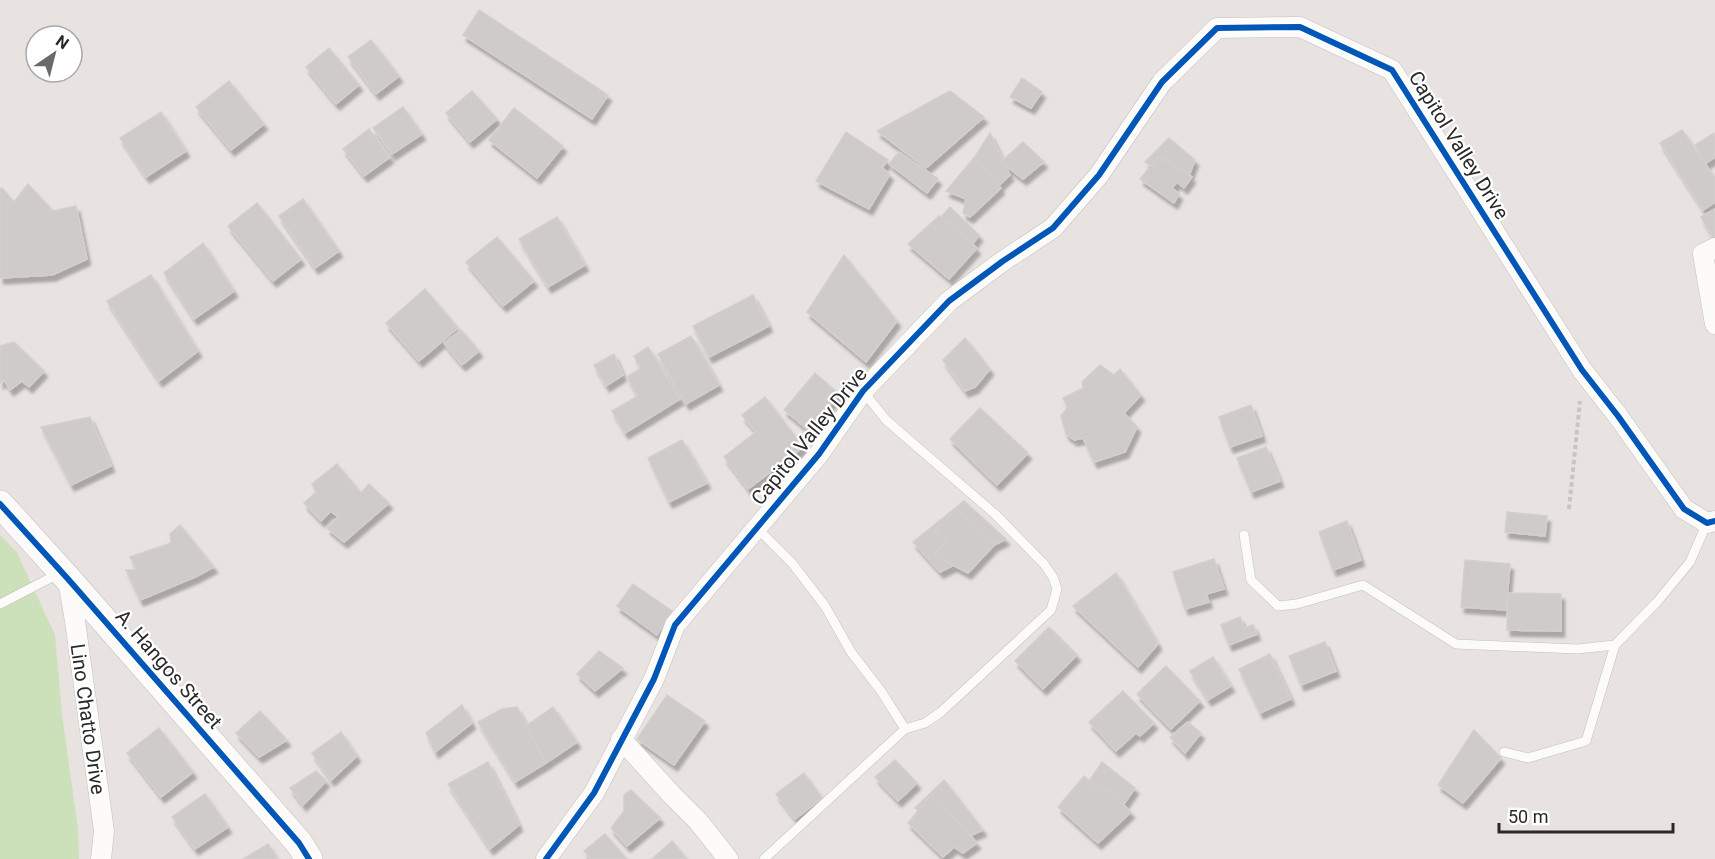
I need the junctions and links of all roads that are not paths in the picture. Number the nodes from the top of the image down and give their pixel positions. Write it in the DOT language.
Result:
graph roads {
  1 [pos="1715,248"];
  2 [pos="1715,324"];
  3 [pos="863,392"];
  4 [pos="0,504"];
  5 [pos="1711,522"];
  6 [pos="756,527"];
  7 [pos="1244,535"];
  8 [pos="65,575"];
  9 [pos="0,604"];
  10 [pos="1616,645"];
  11 [pos="905,729"];
  12 [pos="621,738"];
  13 [pos="1504,752"];
  14 [pos="101,859"];
  15 [pos="309,859"];
  16 [pos="546,859"];
  17 [pos="728,859"];
  18 [pos="764,859"];
  1 -- 2 [label="street"];
  3 -- 5 [label="street, Capitol Valley Drive"];
  3 -- 6 [label="street, Capitol Valley Drive"];
  3 -- 11 [label="lane"];
  4 -- 8 [label="street, A. Hangos Street"];
  5 -- 10 [label="lane"];
  6 -- 11 [label="lane"];
  6 -- 12 [label="street, Capitol Valley Drive"];
  7 -- 10 [label="lane"];
  8 -- 9 [label="lane"];
  8 -- 14 [label="street, Lino Chatto Drive"];
  8 -- 15 [label="street, A. Hangos Street"];
  10 -- 13 [label="lane"];
  11 -- 18 [label="lane"];
  12 -- 16 [label="street, Capitol Valley Drive"];
  12 -- 17 [label="street"];
}
